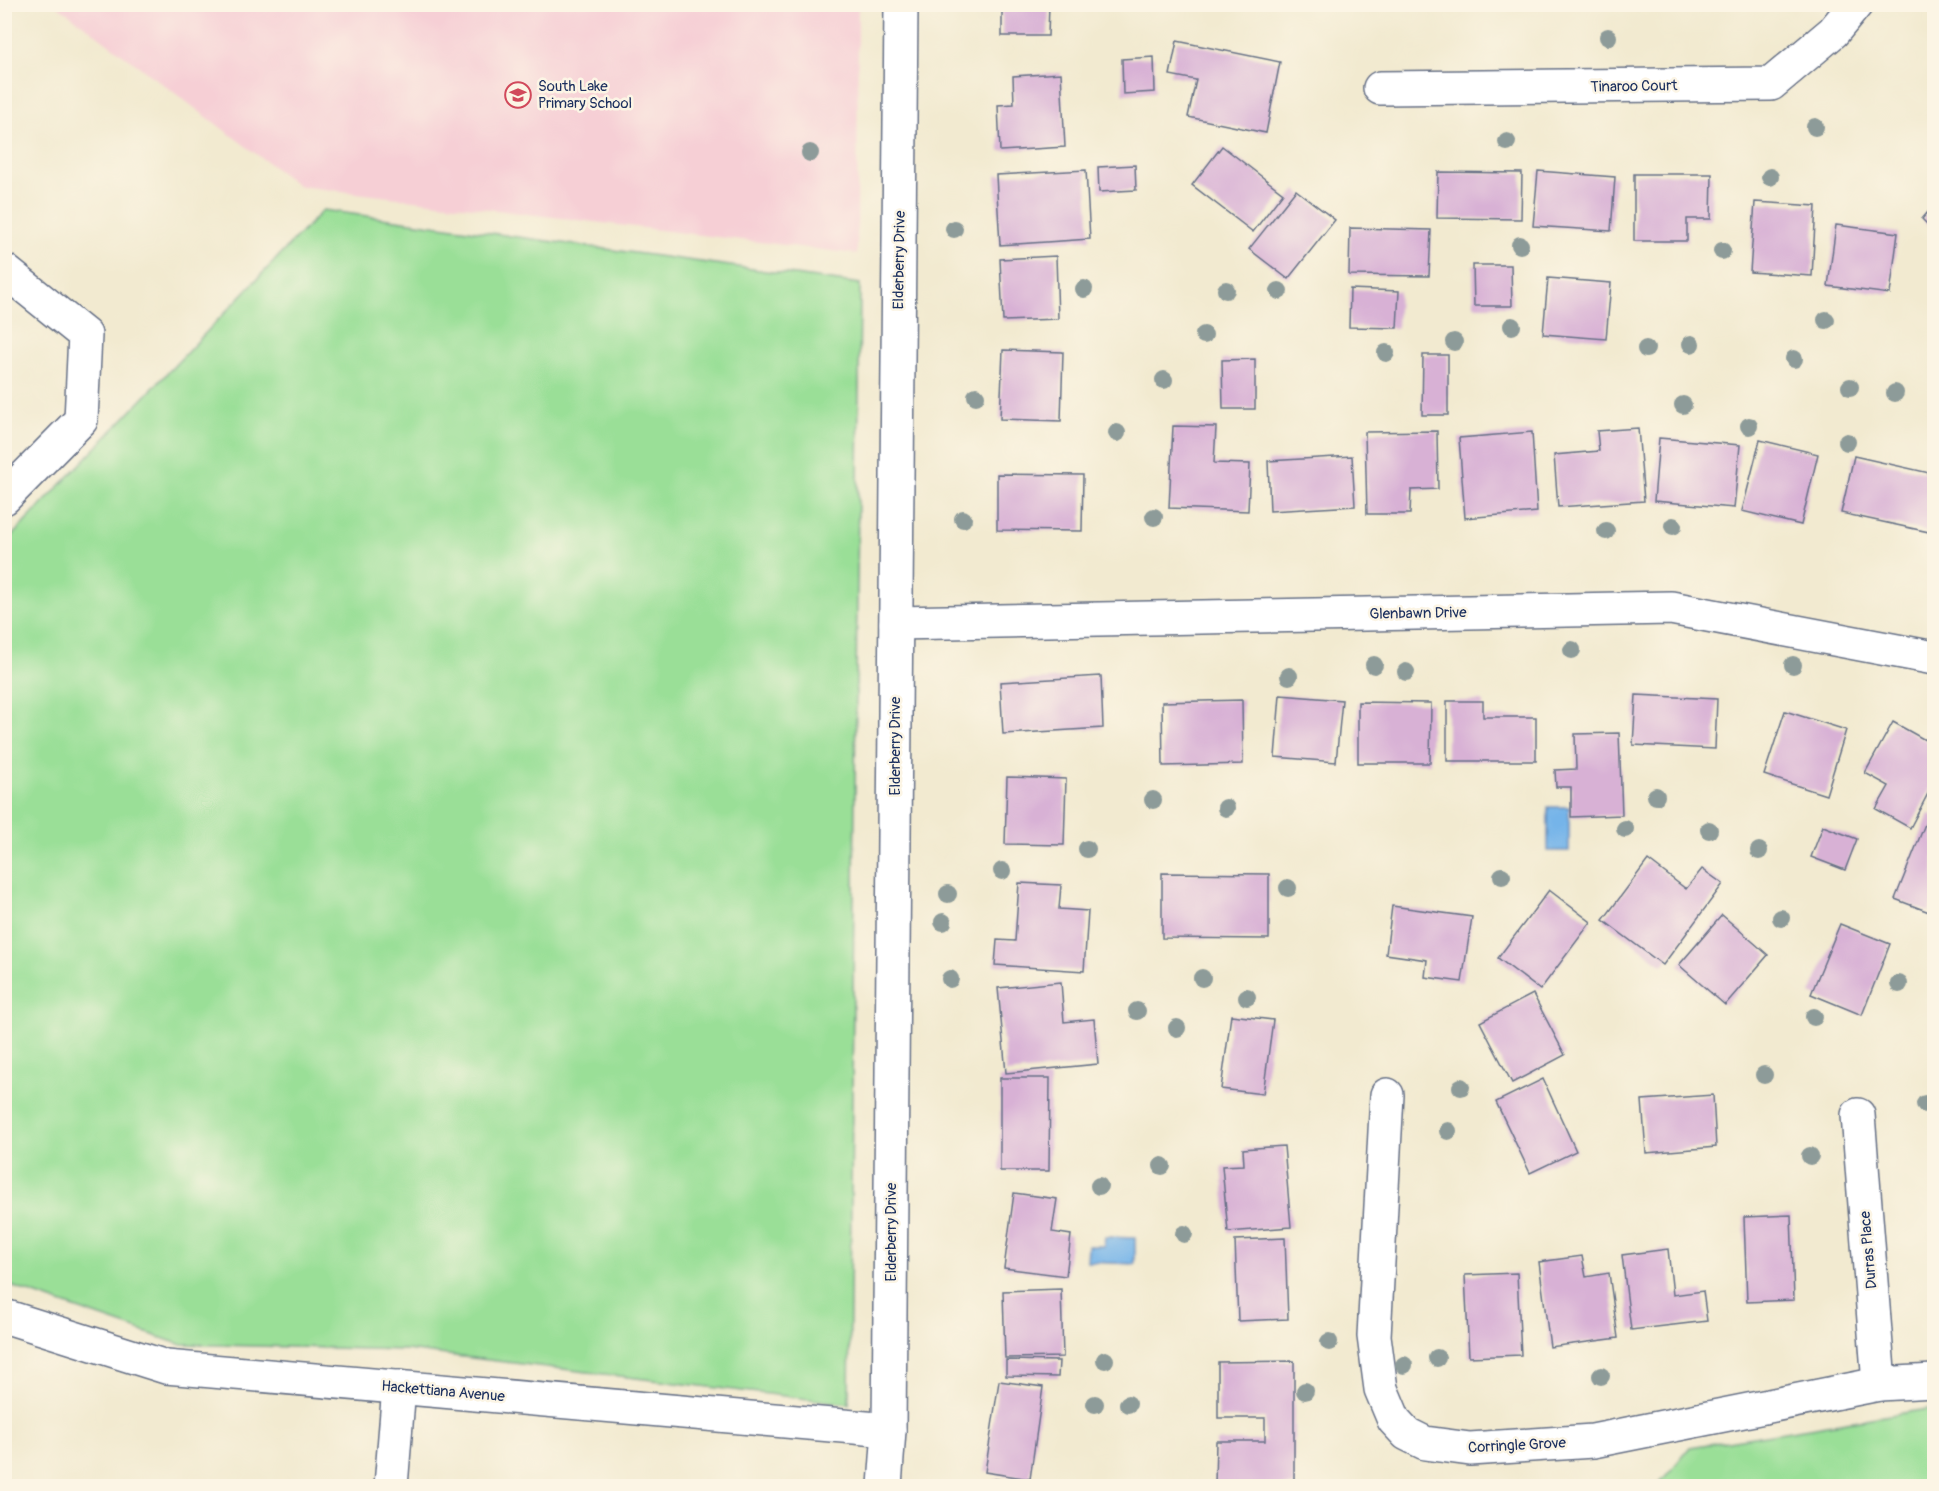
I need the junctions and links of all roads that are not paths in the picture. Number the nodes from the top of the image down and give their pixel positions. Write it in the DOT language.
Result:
graph roads {
  1 [pos="901,4"];
  2 [pos="1856,4"];
  3 [pos="1380,88"];
  4 [pos="4,270"];
  5 [pos="4,498"];
  6 [pos="896,623"];
  7 [pos="1935,658"];
  8 [pos="1387,1095"];
  9 [pos="1858,1114"];
  10 [pos="4,1316"];
  11 [pos="1935,1381"];
  12 [pos="1879,1384"];
  13 [pos="399,1387"];
  14 [pos="889,1430"];
  15 [pos="391,1486"];
  16 [pos="885,1486"];
  1 -- 6 [label="street, Elderberry Drive"];
  2 -- 3 [label="street, Tinaroo Court"];
  4 -- 5 [label="street"];
  6 -- 7 [label="street, Glenbawn Drive"];
  6 -- 14 [label="street, Elderberry Drive"];
  8 -- 12 [label="street, Corringle Grove"];
  9 -- 12 [label="street, Durras Place"];
  10 -- 13 [label="street, Hackettiana Avenue"];
  11 -- 12 [label="street, Corringle Grove"];
  13 -- 14 [label="street, Hackettiana Avenue"];
  13 -- 15 [label="street"];
  14 -- 16 [label="street, Elderberry Drive"];
}
